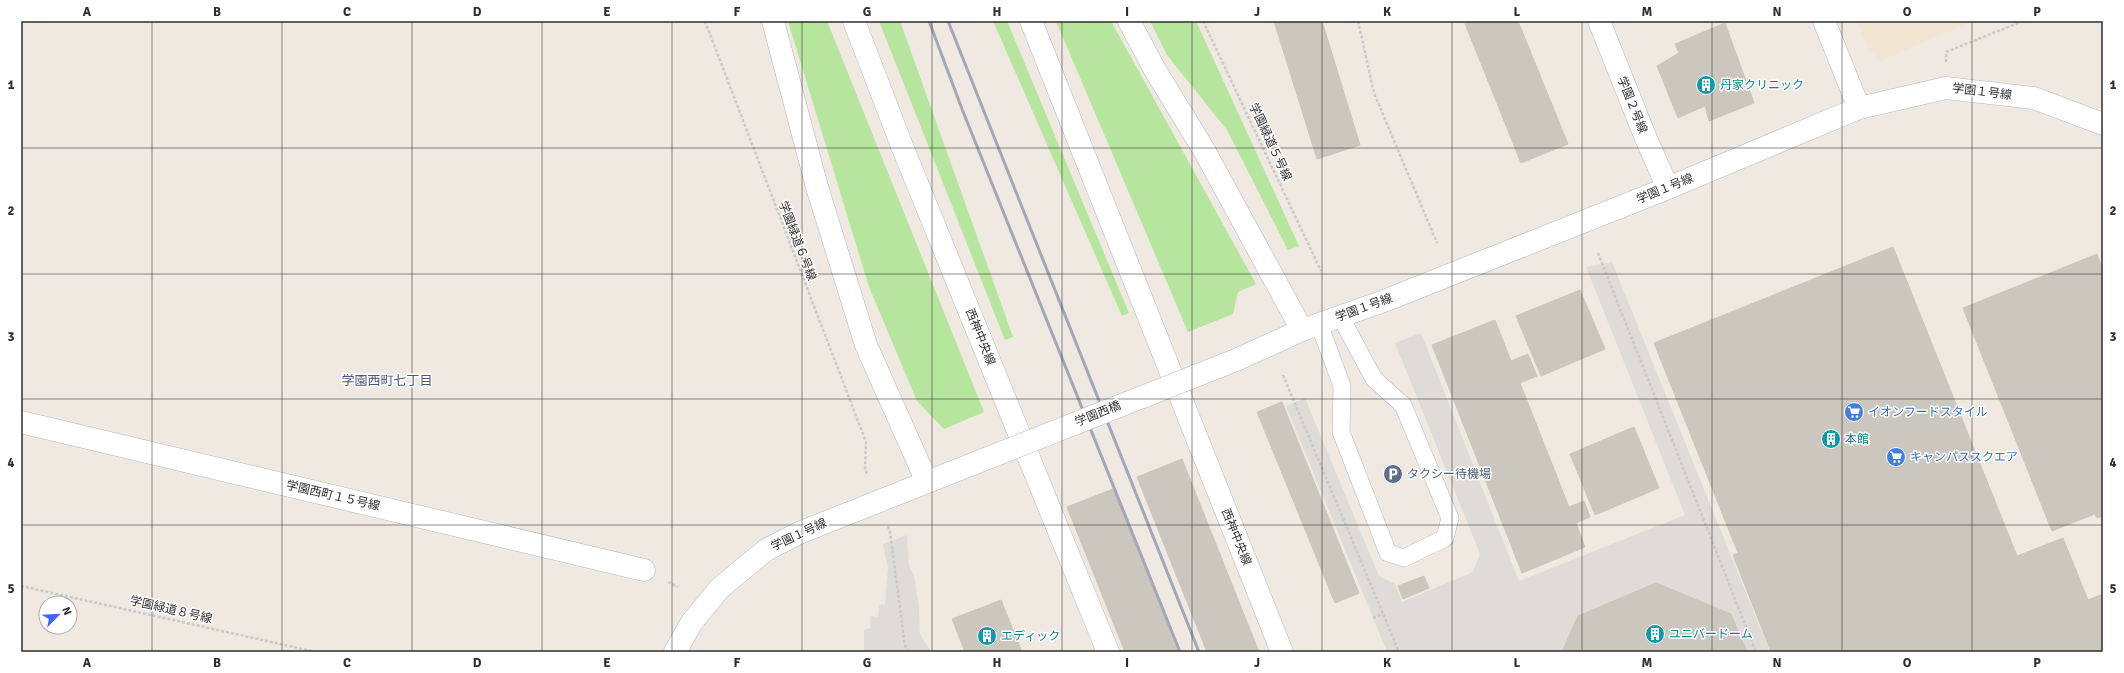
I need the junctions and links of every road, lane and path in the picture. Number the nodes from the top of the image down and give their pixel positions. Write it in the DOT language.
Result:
graph roads {
  1 [pos="705,21"];
  2 [pos="773,21"];
  3 [pos="854,21"];
  4 [pos="1031,21"];
  5 [pos="1129,21"];
  6 [pos="1203,21"];
  7 [pos="1358,21"];
  8 [pos="1599,21"];
  9 [pos="1824,21"];
  10 [pos="2024,21"];
  11 [pos="1946,88"];
  12 [pos="1859,108"];
  13 [pos="2103,124"];
  14 [pos="1668,188"];
  15 [pos="1437,243"];
  16 [pos="1598,253"];
  17 [pos="1321,271"];
  18 [pos="1340,316"];
  19 [pos="1311,327"];
  20 [pos="1236,360"];
  21 [pos="1283,375"];
  22 [pos="21,422"];
  23 [pos="866,469"];
  24 [pos="960,469"];
  25 [pos="927,482"];
  26 [pos="890,532"];
  27 [pos="644,570"];
  28 [pos="21,586"];
  29 [pos="1383,614"];
  30 [pos="1373,618"];
  31 [pos="316,652"];
  32 [pos="675,652"];
  33 [pos="909,652"];
  34 [pos="1108,652"];
  35 [pos="1282,652"];
  36 [pos="1399,652"];
  37 [pos="1756,652"];
  1 -- 23 [label="path, 学園緑道６号線"];
  2 -- 25 [label="street"];
  3 -- 34 [label="street, 西神中央線"];
  4 -- 35 [label="street, 西神中央線"];
  5 -- 19 [label="street"];
  6 -- 17 [label="path, 学園緑道５号線"];
  7 -- 15 [label="path"];
  8 -- 14 [label="street, 学園２号線"];
  9 -- 12 [label="street"];
  10 -- 11 [label="path"];
  11 -- 12 [label="street, 学園１号線"];
  11 -- 13 [label="street, 学園１号線"];
  12 -- 14 [label="street, 学園１号線"];
  14 -- 18 [label="street, 学園１号線"];
  16 -- 37 [label="path"];
  18 -- 19 [label="street, 学園１号線"];
  18 -- 19 [label="lane"];
  19 -- 20 [label="street, 学園１号線"];
  20 -- 24 [label="street, 学園西橋, bridge"];
  21 -- 29 [label="path"];
  22 -- 27 [label="street, 学園西町１５号線"];
  24 -- 25 [label="street, 学園１号線"];
  25 -- 32 [label="street, 学園１号線"];
  26 -- 33 [label="path"];
  28 -- 31 [label="path, 学園緑道８号線"];
  29 -- 30 [label="path"];
  29 -- 36 [label="path"];
}
